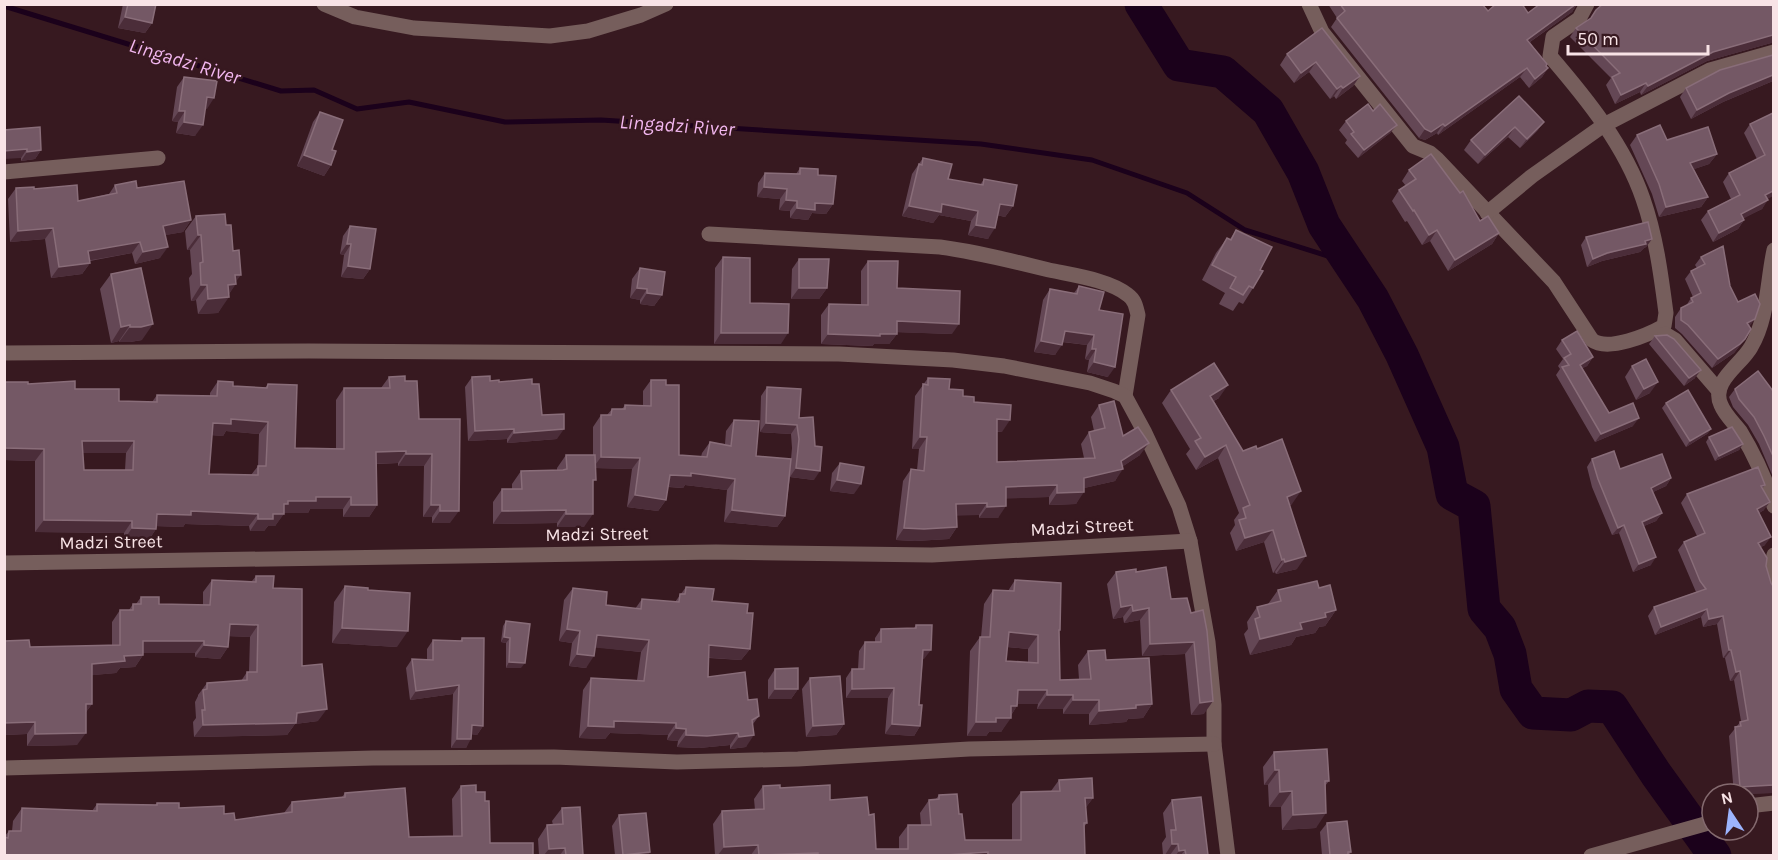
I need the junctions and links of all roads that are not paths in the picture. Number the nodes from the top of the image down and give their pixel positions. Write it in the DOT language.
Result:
graph roads {
  1 [pos="324,4"];
  2 [pos="666,4"];
  3 [pos="1309,4"];
  4 [pos="1587,4"];
  5 [pos="1773,52"];
  6 [pos="1604,125"];
  7 [pos="158,158"];
  8 [pos="4,172"];
  9 [pos="1487,213"];
  10 [pos="709,234"];
  11 [pos="1773,250"];
  12 [pos="1653,332"];
  13 [pos="4,353"];
  14 [pos="1719,391"];
  15 [pos="1125,396"];
  16 [pos="1773,506"];
  17 [pos="1190,541"];
  18 [pos="1773,555"];
  19 [pos="4,563"];
  20 [pos="1773,589"];
  21 [pos="1215,744"];
  22 [pos="4,768"];
  23 [pos="1700,825"];
  24 [pos="1228,855"];
  25 [pos="1591,855"];
  1 -- 2 [label="street"];
  3 -- 9 [label="street"];
  4 -- 6 [label="street"];
  5 -- 6 [label="street"];
  6 -- 9 [label="street"];
  6 -- 12 [label="street"];
  7 -- 8 [label="street"];
  9 -- 12 [label="street"];
  10 -- 15 [label="street"];
  11 -- 14 [label="street"];
  12 -- 14 [label="street"];
  13 -- 15 [label="street"];
  14 -- 16 [label="street"];
  15 -- 17 [label="street"];
  17 -- 19 [label="street, Madzi Street"];
  17 -- 21 [label="street"];
  18 -- 20 [label="street"];
  21 -- 22 [label="street"];
  21 -- 24 [label="street"];
  23 -- 25 [label="street"];
}
